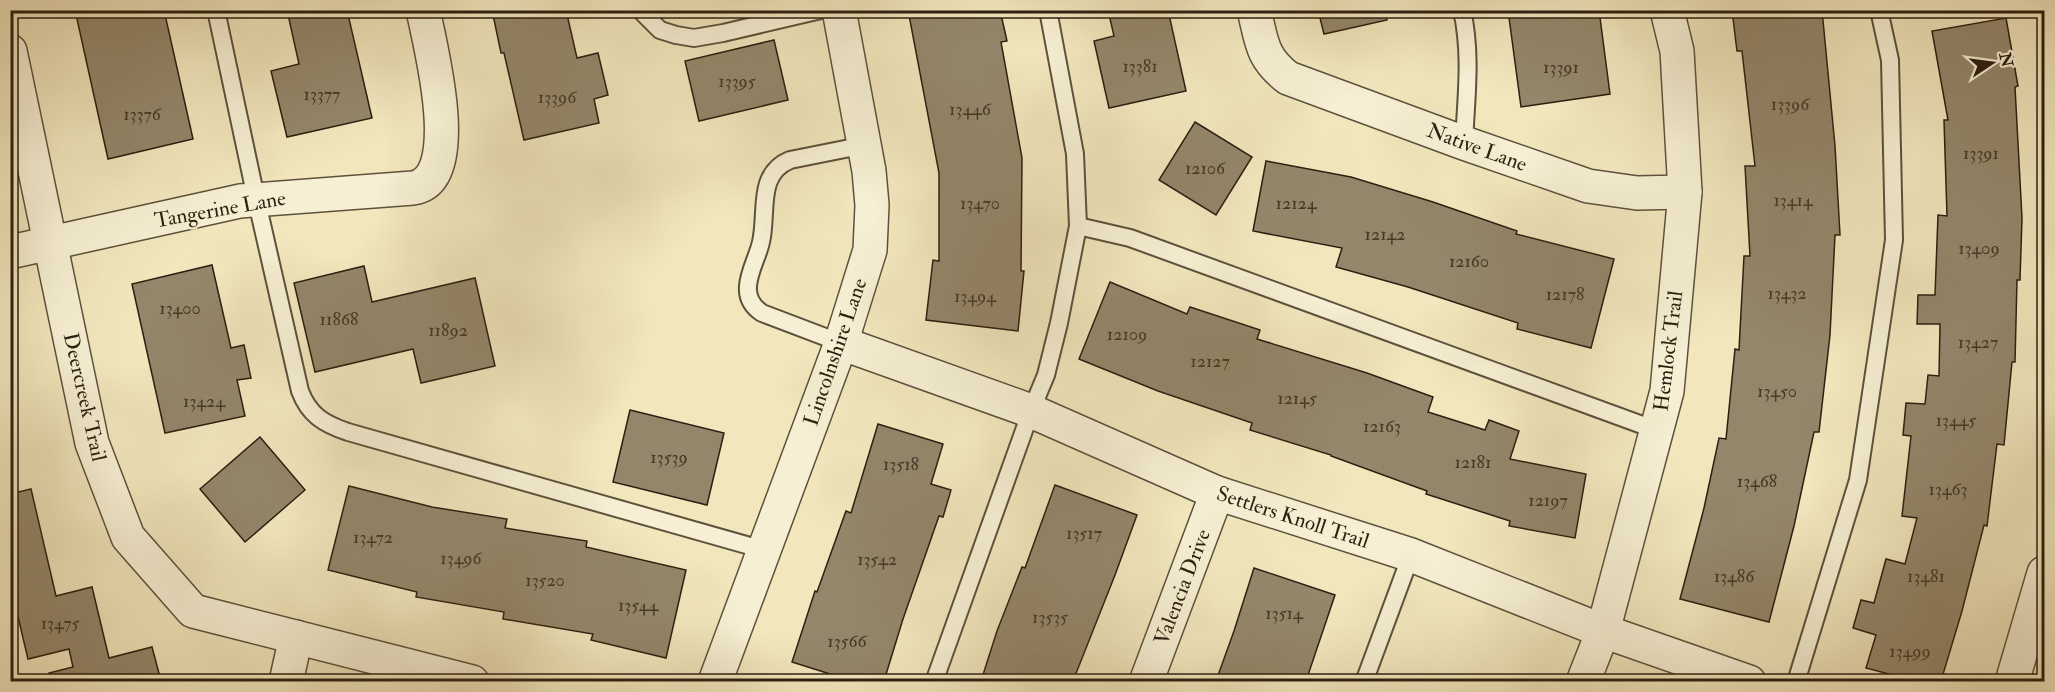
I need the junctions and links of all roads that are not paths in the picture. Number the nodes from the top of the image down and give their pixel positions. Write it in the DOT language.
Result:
graph roads {
  1 [pos="216,10"];
  2 [pos="423,10"];
  3 [pos="640,10"];
  4 [pos="821,10"];
  5 [pos="839,10"];
  6 [pos="1048,10"];
  7 [pos="1254,10"];
  8 [pos="1462,10"];
  9 [pos="1667,10"];
  10 [pos="1879,10"];
  11 [pos="10,51"];
  12 [pos="1464,143"];
  13 [pos="865,145"];
  14 [pos="1685,192"];
  15 [pos="256,198"];
  16 [pos="1078,226"];
  17 [pos="51,243"];
  18 [pos="10,252"];
  19 [pos="841,343"];
  20 [pos="1031,411"];
  21 [pos="1656,430"];
  22 [pos="1217,493"];
  23 [pos="764,550"];
  24 [pos="1411,555"];
  25 [pos="2044,573"];
  26 [pos="1603,632"];
  27 [pos="296,637"];
  28 [pos="286,681"];
  29 [pos="472,681"];
  30 [pos="715,681"];
  31 [pos="934,681"];
  32 [pos="1146,681"];
  33 [pos="1364,681"];
  34 [pos="1583,681"];
  35 [pos="1749,681"];
  36 [pos="1796,681"];
  37 [pos="2012,681"];
  1 -- 15 [label="lane"];
  2 -- 15 [label="street, Tangerine Lane"];
  3 -- 4 [label="lane"];
  5 -- 13 [label="street, Lincolnshire Lane"];
  6 -- 16 [label="lane"];
  7 -- 12 [label="street, Native Lane"];
  8 -- 12 [label="lane"];
  9 -- 14 [label="street, Hemlock Trail"];
  10 -- 36 [label="lane"];
  11 -- 17 [label="street, Deercreek Trail"];
  12 -- 14 [label="street, Native Lane"];
  13 -- 19 [label="street, Lincolnshire Lane"];
  13 -- 19 [label="lane"];
  14 -- 21 [label="street, Hemlock Trail"];
  15 -- 17 [label="street, Tangerine Lane"];
  15 -- 23 [label="lane"];
  16 -- 20 [label="lane"];
  16 -- 21 [label="lane"];
  17 -- 18 [label="street, Tangerine Lane"];
  17 -- 27 [label="street, Deercreek Trail"];
  19 -- 20 [label="street, Settlers Knoll Trail"];
  19 -- 23 [label="street, Lincolnshire Lane"];
  20 -- 22 [label="street, Settlers Knoll Trail"];
  20 -- 31 [label="lane"];
  21 -- 26 [label="street, Hemlock Trail"];
  22 -- 24 [label="street, Settlers Knoll Trail"];
  22 -- 32 [label="street, Valencia Drive"];
  23 -- 30 [label="street, Lincolnshire Lane"];
  24 -- 26 [label="street, Settlers Knoll Trail"];
  24 -- 33 [label="lane"];
  25 -- 37 [label="street"];
  26 -- 34 [label="street, Hemlock Trail"];
  26 -- 35 [label="street, Settlers Knoll Trail"];
  27 -- 28 [label="street"];
  27 -- 29 [label="street, Deercreek Trail"];
}
